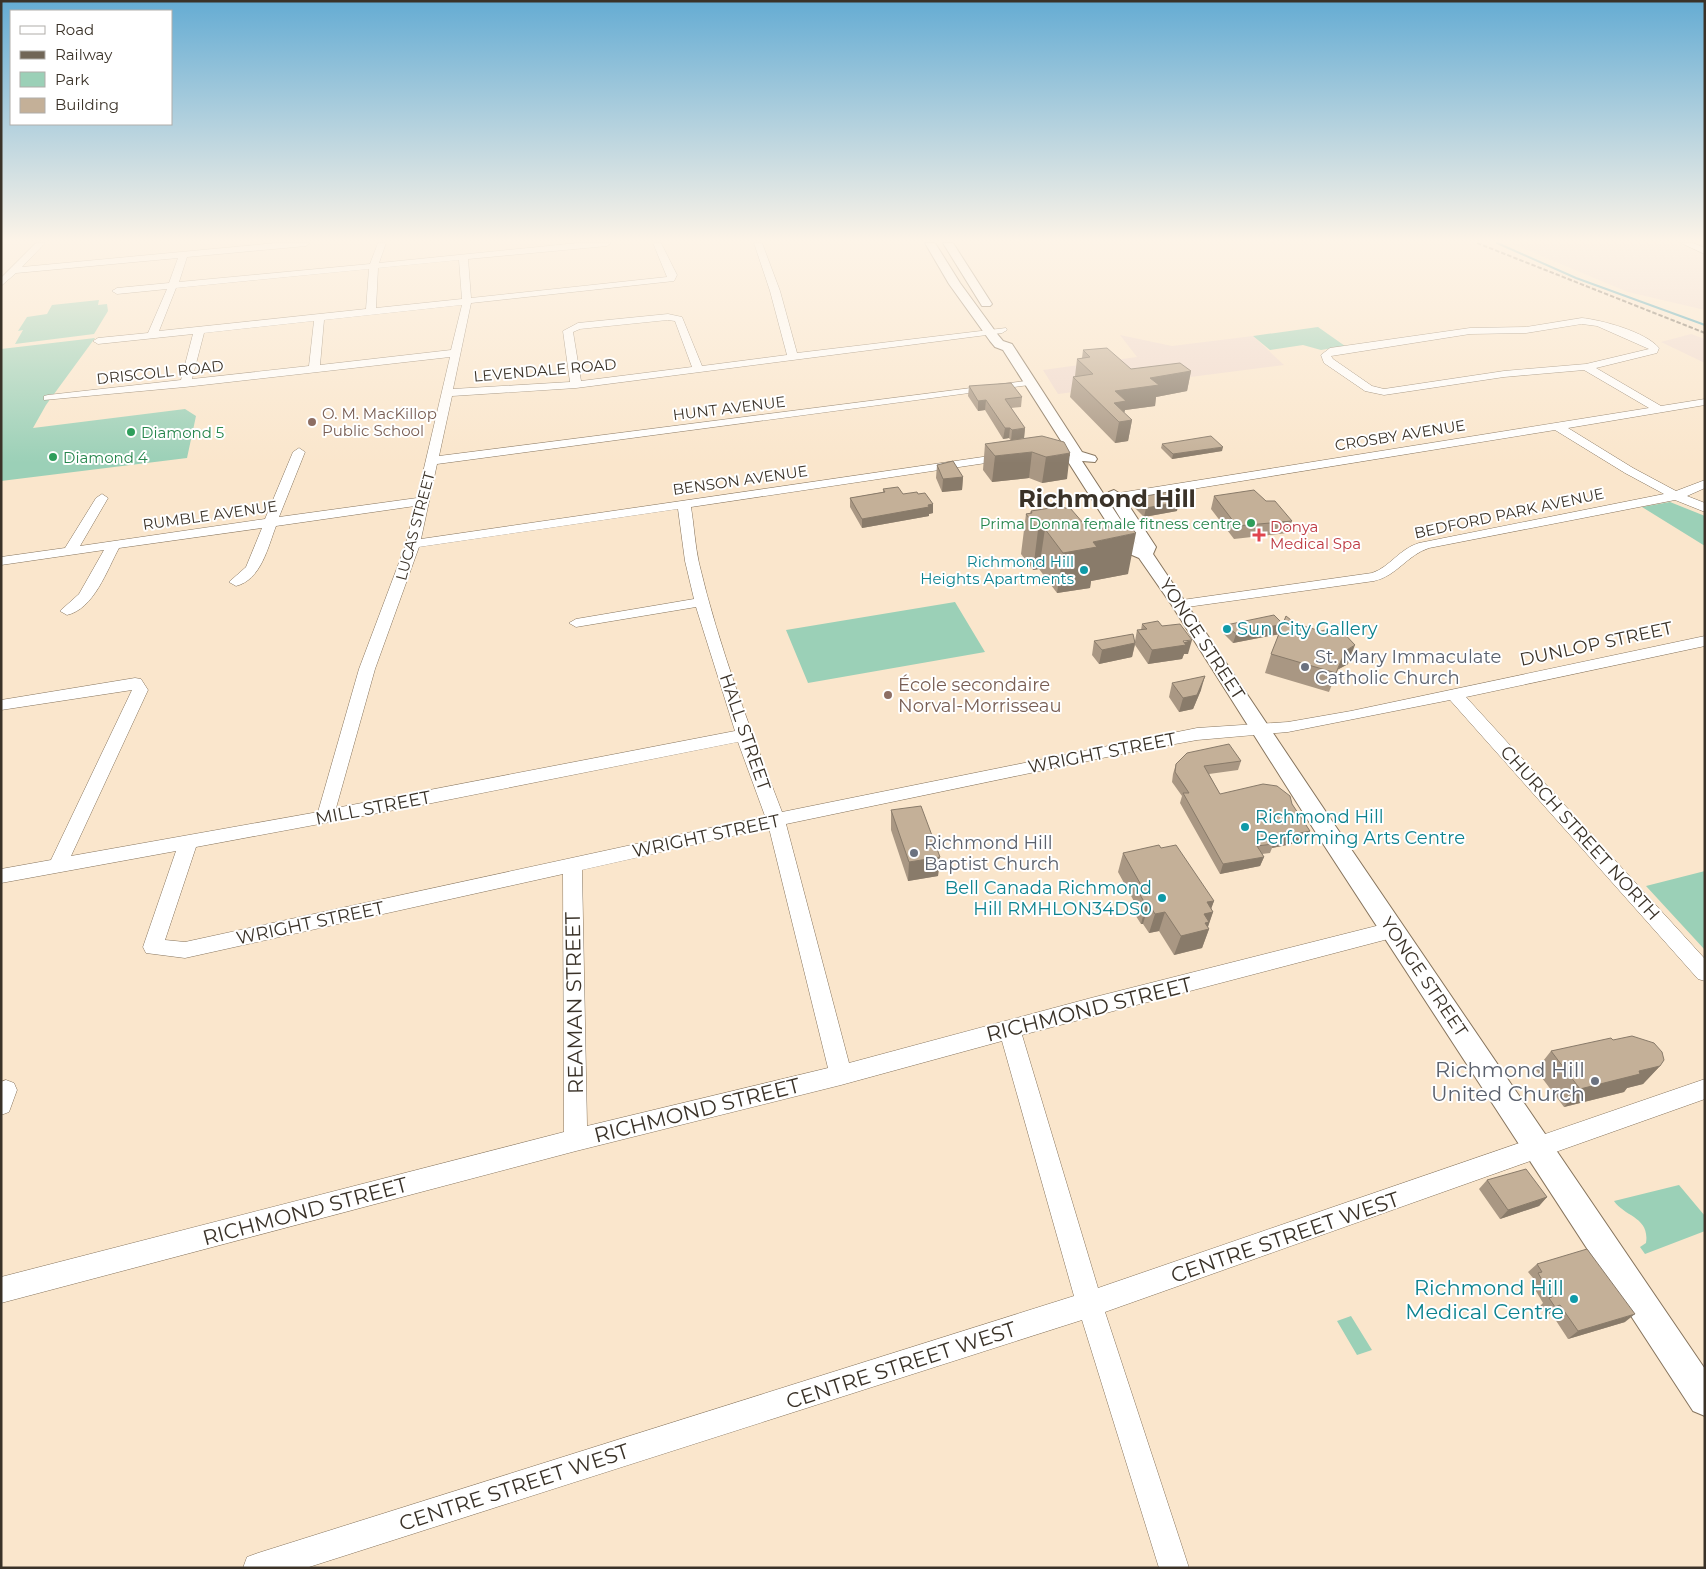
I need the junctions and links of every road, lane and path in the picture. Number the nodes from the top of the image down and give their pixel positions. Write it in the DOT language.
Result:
graph roads {
  1 [pos="161,316"];
  2 [pos="334,316"];
  3 [pos="463,316"];
  4 [pos="782,316"];
  5 [pos="983,316"];
  6 [pos="988,316"];
  7 [pos="318,318"];
  8 [pos="200,331"];
  9 [pos="996,331"];
  10 [pos="152,336"];
  11 [pos="98,341"];
  12 [pos="454,353"];
  13 [pos="793,357"];
  14 [pos="1586,367"];
  15 [pos="314,369"];
  16 [pos="698,370"];
  17 [pos="1029,382"];
  18 [pos="185,384"];
  19 [pos="576,385"];
  20 [pos="447,393"];
  21 [pos="48,398"];
  22 [pos="1705,402"];
  23 [pos="1660,410"];
  24 [pos="1557,426"];
  25 [pos="299,452"];
  26 [pos="1022,453"];
  27 [pos="432,461"];
  28 [pos="1705,484"];
  29 [pos="1674,496"];
  30 [pos="102,498"];
  31 [pos="1108,499"];
  32 [pos="423,501"];
  33 [pos="684,504"];
  34 [pos="1705,508"];
  35 [pos="273,522"];
  36 [pos="413,544"];
  37 [pos="114,545"];
  38 [pos="70,551"];
  39 [pos="1,561"];
  40 [pos="236,582"];
  41 [pos="702,602"];
  42 [pos="1180,604"];
  43 [pos="67,611"];
  44 [pos="576,622"];
  45 [pos="1705,641"];
  46 [pos="1454,694"];
  47 [pos="1,705"];
  48 [pos="1260,728"];
  49 [pos="744,735"];
  50 [pos="325,818"];
  51 [pos="776,820"];
  52 [pos="188,843"];
  53 [pos="57,866"];
  54 [pos="572,866"];
  55 [pos="1,876"];
  56 [pos="1392,930"];
  57 [pos="1705,973"];
  58 [pos="1009,1029"];
  59 [pos="841,1075"];
  60 [pos="1705,1089"];
  61 [pos="576,1140"];
  62 [pos="1538,1146"];
  63 [pos="1,1290"];
  64 [pos="1090,1304"];
  65 [pos="1705,1399"];
  66 [pos="258,1568"];
  67 [pos="1174,1568"];
  1 -- 10 [label="street"];
  2 -- 7 [label="street"];
  3 -- 12 [label="street, LUCAS STREET"];
  4 -- 13 [label="street"];
  5 -- 9 [label="main road, YONGE STREET"];
  6 -- 9 [label="main road, YONGE STREET"];
  7 -- 8 [label="street"];
  7 -- 15 [label="street"];
  8 -- 10 [label="street"];
  8 -- 18 [label="street"];
  9 -- 13 [label="street, LEVENDALE ROAD"];
  9 -- 17 [label="main road, YONGE STREET"];
  10 -- 11 [label="street"];
  12 -- 15 [label="street, DRISCOLL ROAD"];
  12 -- 20 [label="street, LUCAS STREET"];
  13 -- 16 [label="street, LEVENDALE ROAD"];
  14 -- 14 [label="street"];
  14 -- 23 [label="street"];
  15 -- 18 [label="street, DRISCOLL ROAD"];
  16 -- 19 [label="street, LEVENDALE ROAD"];
  16 -- 19 [label="street"];
  17 -- 27 [label="street, HUNT AVENUE"];
  17 -- 31 [label="main road, YONGE STREET"];
  18 -- 21 [label="street, DRISCOLL ROAD"];
  19 -- 20 [label="street, LEVENDALE ROAD"];
  20 -- 27 [label="street, LUCAS STREET"];
  22 -- 23 [label="street, CROSBY AVENUE"];
  23 -- 24 [label="street, CROSBY AVENUE"];
  24 -- 29 [label="street"];
  24 -- 31 [label="street, CROSBY AVENUE"];
  25 -- 35 [label="street"];
  26 -- 33 [label="street, BENSON AVENUE"];
  27 -- 32 [label="street, LUCAS STREET"];
  28 -- 29 [label="street, BEDFORD PARK AVENUE"];
  29 -- 34 [label="street"];
  29 -- 42 [label="street, BEDFORD PARK AVENUE"];
  30 -- 38 [label="street"];
  31 -- 42 [label="main road, YONGE STREET"];
  32 -- 35 [label="street, RUMBLE AVENUE"];
  32 -- 36 [label="street, LUCAS STREET"];
  33 -- 36 [label="street, BENSON AVENUE"];
  33 -- 41 [label="street, HALL STREET"];
  35 -- 37 [label="street, RUMBLE AVENUE"];
  35 -- 40 [label="street"];
  36 -- 50 [label="street, LUCAS STREET"];
  37 -- 38 [label="street, RUMBLE AVENUE"];
  37 -- 43 [label="street"];
  38 -- 39 [label="street, RUMBLE AVENUE"];
  41 -- 44 [label="street"];
  41 -- 49 [label="street, HALL STREET"];
  42 -- 48 [label="main road, YONGE STREET"];
  45 -- 46 [label="street, DUNLOP STREET"];
  46 -- 48 [label="street, DUNLOP STREET"];
  46 -- 57 [label="street, CHURCH STREET NORTH"];
  47 -- 53 [label="street"];
  48 -- 51 [label="street, WRIGHT STREET"];
  48 -- 56 [label="main road, YONGE STREET"];
  49 -- 50 [label="street, MILL STREET"];
  49 -- 51 [label="street, HALL STREET"];
  50 -- 52 [label="street, MILL STREET"];
  51 -- 54 [label="street, WRIGHT STREET"];
  51 -- 59 [label="street, HALL STREET"];
  52 -- 53 [label="street, MILL STREET"];
  52 -- 54 [label="street, WRIGHT STREET"];
  53 -- 55 [label="street, MILL STREET"];
  54 -- 61 [label="street, REAMAN STREET"];
  56 -- 58 [label="street, RICHMOND STREET"];
  56 -- 62 [label="main road, YONGE STREET"];
  58 -- 59 [label="street, RICHMOND STREET"];
  58 -- 64 [label="street"];
  59 -- 61 [label="street, RICHMOND STREET"];
  60 -- 62 [label="street, CENTRE STREET WEST"];
  61 -- 63 [label="street, RICHMOND STREET"];
  62 -- 64 [label="street, CENTRE STREET WEST"];
  62 -- 65 [label="main road, YONGE STREET"];
  64 -- 66 [label="street, CENTRE STREET WEST"];
  64 -- 67 [label="street"];
}
